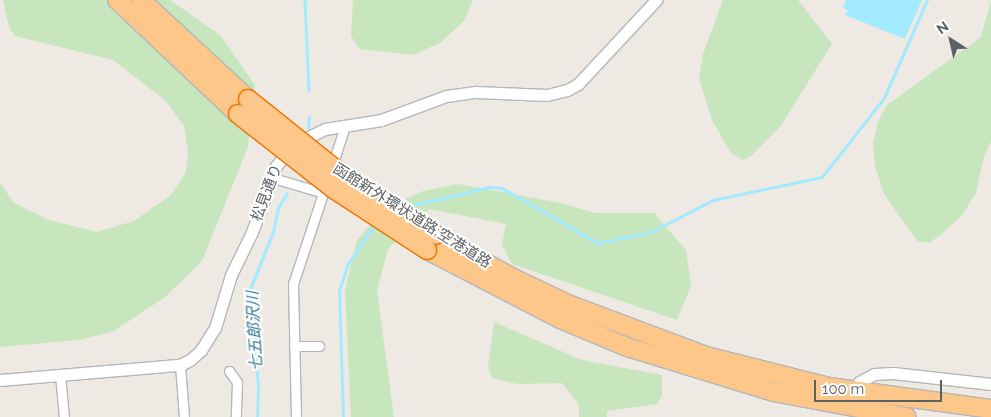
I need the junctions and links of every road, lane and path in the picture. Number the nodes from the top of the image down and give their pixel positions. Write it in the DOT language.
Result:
graph roads {
  1 [pos="117,0"];
  2 [pos="142,0"];
  3 [pos="656,0"];
  4 [pos="243,106"];
  5 [pos="345,126"];
  6 [pos="272,178"];
  7 [pos="324,193"];
  8 [pos="432,243"];
  9 [pos="294,346"];
  10 [pos="319,346"];
  11 [pos="180,365"];
  12 [pos="229,371"];
  13 [pos="60,375"];
  14 [pos="0,380"];
  15 [pos="859,382"];
  16 [pos="991,384"];
  17 [pos="991,409"];
  18 [pos="64,417"];
  19 [pos="184,417"];
  20 [pos="236,417"];
  21 [pos="296,417"];
  22 [pos="907,417"];
  1 -- 4 [label="highway, 函館新外環状道路;空港道路"];
  2 -- 4 [label="highway, 函館新外環状道路;空港道路"];
  3 -- 5 [label="street, 松見通り"];
  4 -- 8 [label="highway, 函館新外環状道路;空港道路, bridge"];
  5 -- 6 [label="street, 松見通り"];
  5 -- 7 [label="street"];
  6 -- 7 [label="street"];
  6 -- 11 [label="street, 松見通り"];
  7 -- 9 [label="street"];
  8 -- 17 [label="highway, 函館新外環状道路;空港道路"];
  8 -- 22 [label="highway, 函館新外環状道路;空港道路"];
  9 -- 10 [label="street"];
  9 -- 21 [label="street"];
  11 -- 13 [label="street"];
  11 -- 19 [label="street"];
  12 -- 20 [label="street"];
  13 -- 14 [label="street"];
  13 -- 18 [label="street"];
  15 -- 16 [label="street"];
}
